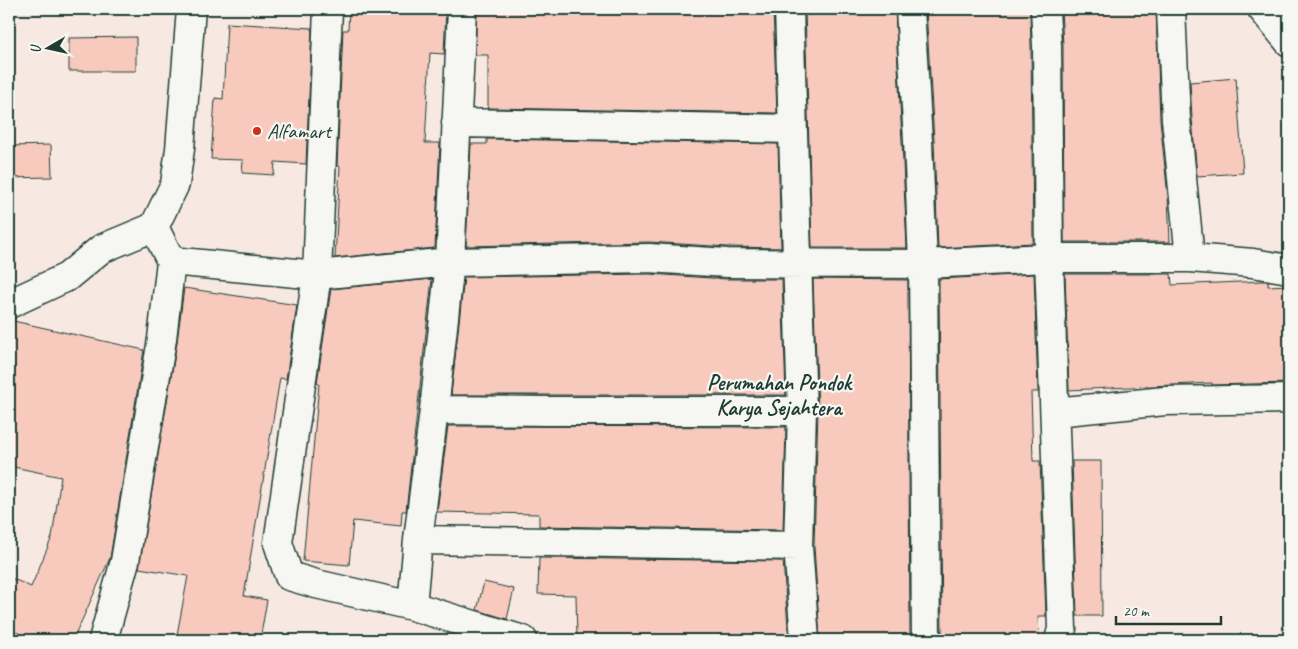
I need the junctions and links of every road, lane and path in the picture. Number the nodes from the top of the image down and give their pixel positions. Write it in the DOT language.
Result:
graph roads {
  1 [pos="191,9"];
  2 [pos="328,9"];
  3 [pos="462,9"];
  4 [pos="789,9"];
  5 [pos="910,9"];
  6 [pos="1045,9"];
  7 [pos="1171,9"];
  8 [pos="1262,9"];
  9 [pos="1289,42"];
  10 [pos="456,123"];
  11 [pos="793,129"];
  12 [pos="154,227"];
  13 [pos="1049,258"];
  14 [pos="1190,258"];
  15 [pos="170,261"];
  16 [pos="450,262"];
  17 [pos="797,264"];
  18 [pos="923,264"];
  19 [pos="1289,269"];
  20 [pos="317,275"];
  21 [pos="9,304"];
  22 [pos="1289,398"];
  23 [pos="434,410"];
  24 [pos="802,411"];
  25 [pos="1056,412"];
  26 [pos="418,540"];
  27 [pos="798,546"];
  28 [pos="412,606"];
  29 [pos="103,640"];
  30 [pos="523,640"];
  31 [pos="805,640"];
  32 [pos="926,640"];
  33 [pos="1059,640"];
  1 -- 12 [label="street"];
  2 -- 20 [label="street"];
  3 -- 10 [label="street"];
  4 -- 11 [label="street"];
  5 -- 18 [label="street"];
  6 -- 13 [label="street"];
  7 -- 14 [label="street"];
  8 -- 9 [label="street"];
  10 -- 11 [label="street"];
  10 -- 16 [label="street"];
  11 -- 17 [label="street"];
  12 -- 15 [label="street"];
  12 -- 21 [label="street"];
  13 -- 14 [label="street"];
  13 -- 18 [label="street"];
  13 -- 25 [label="street"];
  14 -- 19 [label="street"];
  15 -- 20 [label="street"];
  15 -- 29 [label="street"];
  16 -- 17 [label="street"];
  16 -- 20 [label="street"];
  16 -- 23 [label="street"];
  17 -- 18 [label="street"];
  17 -- 24 [label="street"];
  18 -- 32 [label="street"];
  20 -- 28 [label="street"];
  22 -- 25 [label="street"];
  23 -- 24 [label="street"];
  23 -- 26 [label="street"];
  24 -- 27 [label="street"];
  25 -- 33 [label="street"];
  26 -- 27 [label="street"];
  26 -- 28 [label="street"];
  27 -- 31 [label="street"];
  28 -- 30 [label="street"];
}
